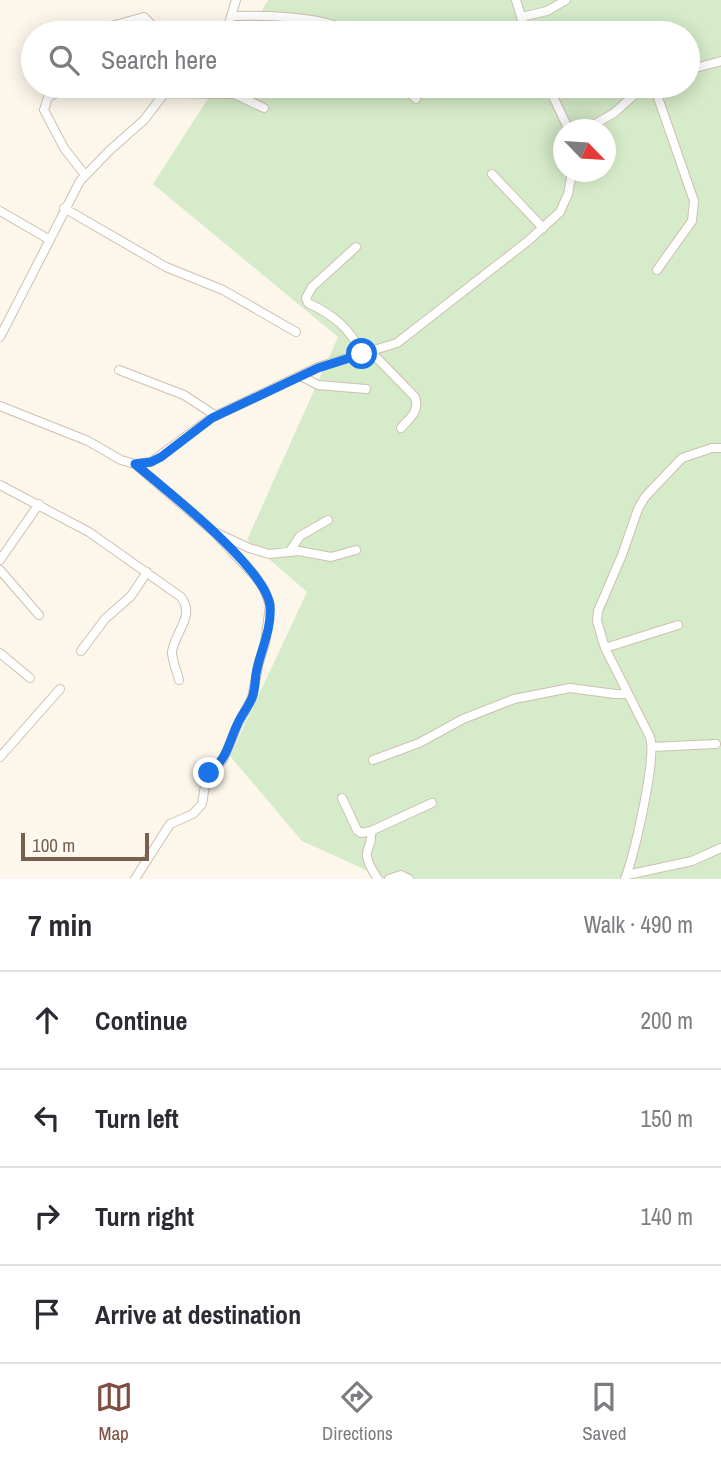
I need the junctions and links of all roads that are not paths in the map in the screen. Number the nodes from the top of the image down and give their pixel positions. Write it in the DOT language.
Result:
graph roads {
  1 [pos="236,0"];
  2 [pos="516,0"];
  3 [pos="566,0"];
  4 [pos="233,16"];
  5 [pos="521,17"];
  6 [pos="129,21"];
  7 [pos="148,21"];
  8 [pos="231,21"];
  9 [pos="313,21"];
  10 [pos="522,21"];
  11 [pos="721,61"];
  12 [pos="700,67"];
  13 [pos="48,98"];
  14 [pos="162,98"];
  15 [pos="243,98"];
  16 [pos="554,98"];
  17 [pos="631,98"];
  18 [pos="658,98"];
  19 [pos="264,108"];
  20 [pos="564,119"];
  21 [pos="604,119"];
  22 [pos="492,174"];
  23 [pos="85,175"];
  24 [pos="570,182"];
  25 [pos="64,208"];
  26 [pos="0,211"];
  27 [pos="543,228"];
  28 [pos="50,240"];
  29 [pos="356,247"];
  30 [pos="657,270"];
  31 [pos="296,332"];
  32 [pos="0,337"];
  33 [pos="367,353"];
  34 [pos="118,370"];
  35 [pos="301,376"];
  36 [pos="366,389"];
  37 [pos="0,406"];
  38 [pos="216,416"];
  39 [pos="401,428"];
  40 [pos="721,448"];
  41 [pos="135,464"];
  42 [pos="0,485"];
  43 [pos="39,505"];
  44 [pos="328,520"];
  45 [pos="211,530"];
  46 [pos="356,550"];
  47 [pos="290,551"];
  48 [pos="0,560"];
  49 [pos="0,570"];
  50 [pos="146,572"];
  51 [pos="39,615"];
  52 [pos="678,625"];
  53 [pos="605,648"];
  54 [pos="80,651"];
  55 [pos="0,653"];
  56 [pos="30,678"];
  57 [pos="179,680"];
  58 [pos="60,690"];
  59 [pos="627,694"];
  60 [pos="716,744"];
  61 [pos="652,747"];
  62 [pos="0,757"];
  63 [pos="373,760"];
  64 [pos="342,798"];
  65 [pos="432,803"];
  66 [pos="371,831"];
  67 [pos="721,848"];
  68 [pos="626,877"];
  69 [pos="135,879"];
  70 [pos="378,879"];
  71 [pos="389,879"];
  72 [pos="409,879"];
  1 -- 4 [label="street"];
  2 -- 5 [label="street"];
  3 -- 5 [label="street"];
  4 -- 8 [label="street"];
  4 -- 9 [label="street"];
  5 -- 10 [label="street"];
  6 -- 7 [label="street"];
  11 -- 12 [label="street"];
  13 -- 23 [label="street"];
  14 -- 23 [label="street"];
  15 -- 19 [label="street"];
  16 -- 20 [label="street"];
  17 -- 21 [label="street"];
  18 -- 30 [label="street"];
  22 -- 27 [label="street"];
  23 -- 25 [label="street"];
  24 -- 27 [label="street"];
  25 -- 28 [label="street"];
  25 -- 31 [label="street"];
  26 -- 28 [label="street"];
  27 -- 33 [label="street"];
  28 -- 32 [label="street"];
  29 -- 33 [label="street"];
  33 -- 35 [label="street"];
  33 -- 39 [label="street"];
  34 -- 38 [label="street"];
  35 -- 36 [label="street"];
  35 -- 38 [label="street"];
  37 -- 41 [label="street"];
  38 -- 41 [label="street"];
  40 -- 53 [label="street"];
  41 -- 45 [label="street"];
  42 -- 43 [label="street"];
  43 -- 48 [label="street"];
  43 -- 50 [label="street"];
  44 -- 47 [label="street"];
  45 -- 47 [label="street"];
  45 -- 69 [label="street"];
  46 -- 47 [label="street"];
  49 -- 51 [label="street"];
  50 -- 54 [label="street"];
  50 -- 57 [label="street"];
  52 -- 53 [label="street"];
  53 -- 59 [label="street"];
  55 -- 56 [label="street"];
  58 -- 62 [label="street"];
  59 -- 61 [label="street"];
  59 -- 63 [label="street"];
  60 -- 61 [label="street"];
  61 -- 68 [label="street"];
  64 -- 66 [label="street"];
  65 -- 66 [label="street"];
  66 -- 70 [label="street"];
  67 -- 68 [label="street"];
  71 -- 72 [label="street"];
}
